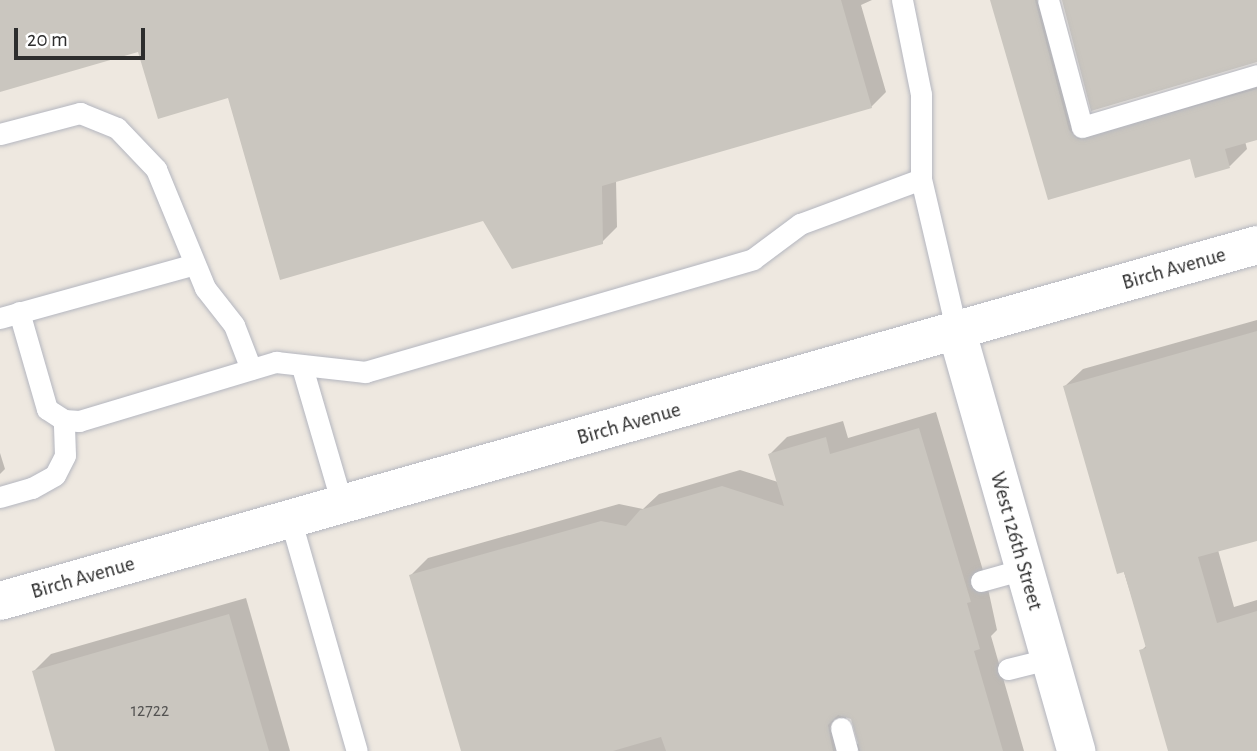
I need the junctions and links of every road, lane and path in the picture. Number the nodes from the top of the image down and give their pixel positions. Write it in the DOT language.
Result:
graph roads {
  1 [pos="902,0"];
  2 [pos="1048,0"];
  3 [pos="1257,75"];
  4 [pos="0,134"];
  5 [pos="921,179"];
  6 [pos="1257,245"];
  7 [pos="195,264"];
  8 [pos="10,315"];
  9 [pos="957,332"];
  10 [pos="302,367"];
  11 [pos="251,369"];
  12 [pos="64,420"];
  13 [pos="0,497"];
  14 [pos="342,504"];
  15 [pos="290,518"];
  16 [pos="1024,569"];
  17 [pos="981,581"];
  18 [pos="0,601"];
  19 [pos="1048,659"];
  20 [pos="1008,669"];
  21 [pos="841,728"];
  22 [pos="357,751"];
  23 [pos="847,751"];
  24 [pos="1076,751"];
  1 -- 5 [label="lane"];
  2 -- 3 [label="lane"];
  4 -- 7 [label="lane"];
  5 -- 9 [label="lane"];
  5 -- 10 [label="lane"];
  6 -- 9 [label="street, Birch Avenue"];
  7 -- 8 [label="lane"];
  7 -- 11 [label="lane"];
  8 -- 12 [label="lane"];
  9 -- 14 [label="street, Birch Avenue"];
  9 -- 16 [label="street, West 126th Street"];
  10 -- 11 [label="lane"];
  10 -- 14 [label="lane"];
  11 -- 12 [label="lane"];
  12 -- 13 [label="lane"];
  14 -- 15 [label="street, Birch Avenue"];
  15 -- 18 [label="street, Birch Avenue"];
  15 -- 22 [label="lane"];
  16 -- 17 [label="lane"];
  16 -- 19 [label="street, West 126th Street"];
  19 -- 20 [label="lane"];
  19 -- 24 [label="street, West 126th Street"];
  21 -- 23 [label="lane"];
}
